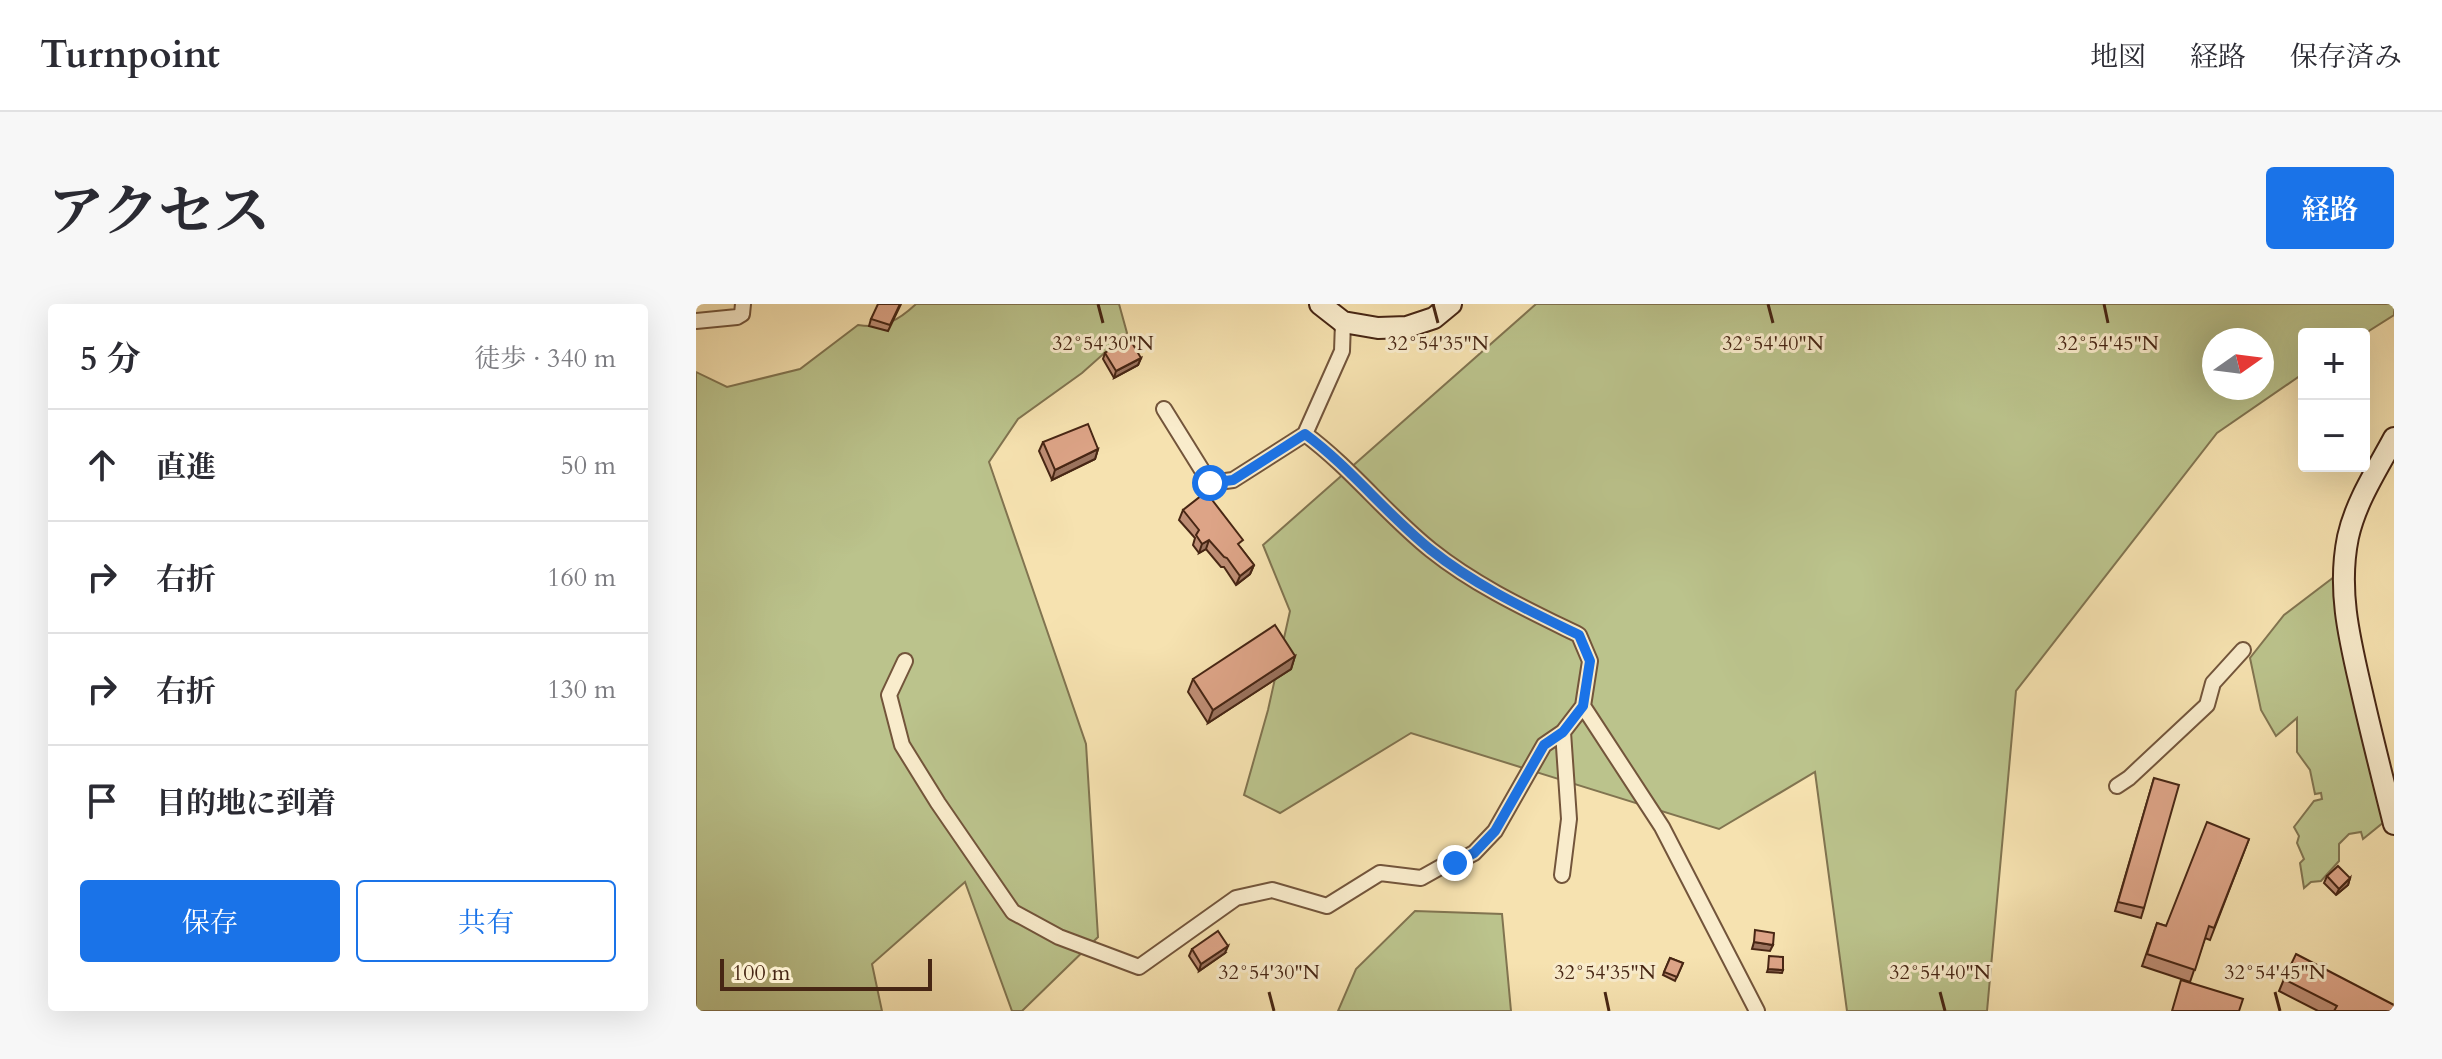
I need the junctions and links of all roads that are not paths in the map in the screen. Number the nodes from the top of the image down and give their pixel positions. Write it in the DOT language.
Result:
graph roads {
  1 [pos="743,304"];
  2 [pos="1320,304"];
  3 [pos="1451,304"];
  4 [pos="696,321"];
  5 [pos="1343,322"];
  6 [pos="1164,409"];
  7 [pos="1305,434"];
  8 [pos="2394,438"];
  9 [pos="2243,650"];
  10 [pos="905,661"];
  11 [pos="1583,706"];
  12 [pos="1563,732"];
  13 [pos="2117,786"];
  14 [pos="2394,824"];
  15 [pos="1562,875"];
  16 [pos="1757,1011"];
  1 -- 4 [label="street"];
  2 -- 5 [label="main road"];
  3 -- 5 [label="main road"];
  5 -- 7 [label="street"];
  6 -- 7 [label="street"];
  7 -- 11 [label="street"];
  8 -- 14 [label="main road"];
  9 -- 13 [label="street"];
  10 -- 12 [label="street"];
  11 -- 12 [label="street"];
  11 -- 16 [label="street"];
  12 -- 15 [label="street"];
}
